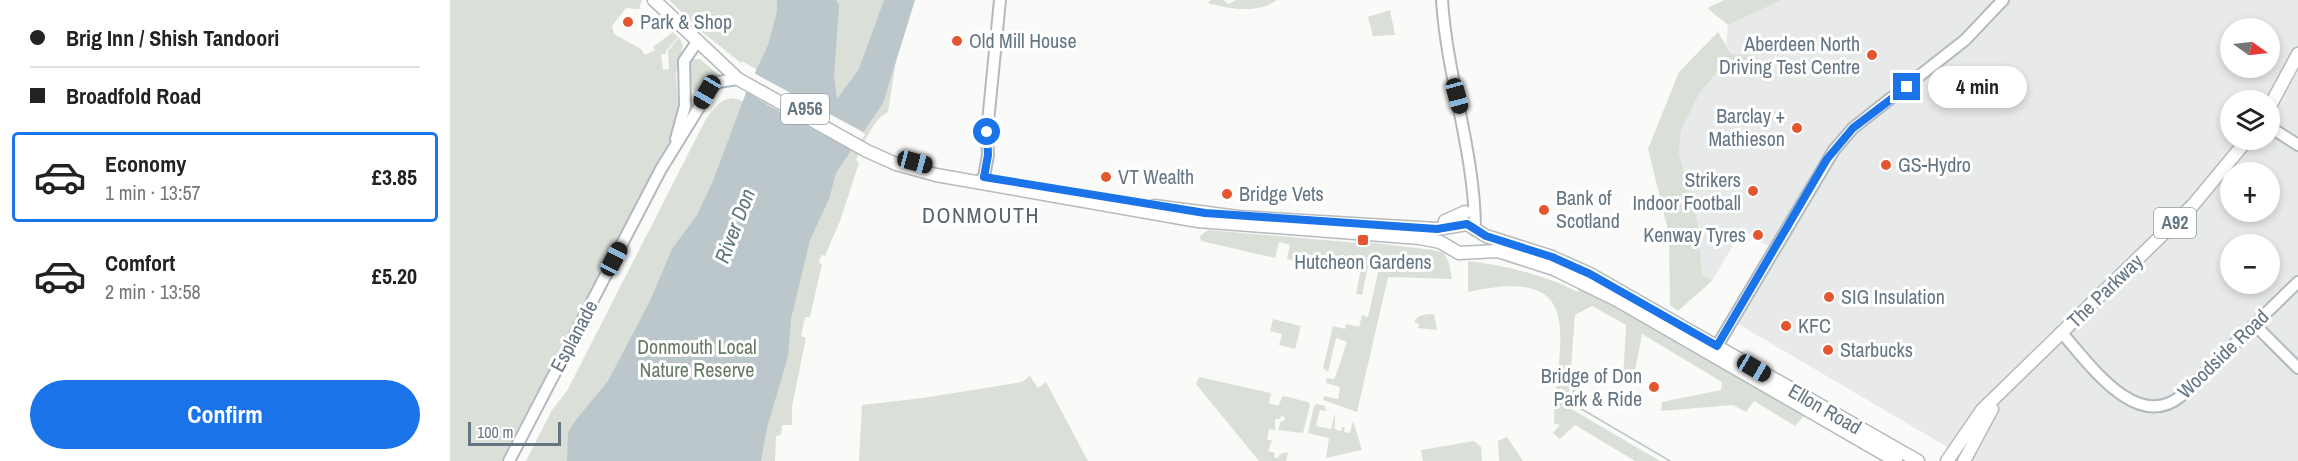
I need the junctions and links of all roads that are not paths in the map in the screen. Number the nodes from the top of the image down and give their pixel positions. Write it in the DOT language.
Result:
graph roads {
  1 [pos="654,0"];
  2 [pos="1000,0"];
  3 [pos="1442,0"];
  4 [pos="2003,0"];
  5 [pos="697,42"];
  6 [pos="2298,54"];
  7 [pos="739,75"];
  8 [pos="685,85"];
  9 [pos="2279,90"];
  10 [pos="707,92"];
  11 [pos="2280,133"];
  12 [pos="2298,145"];
  13 [pos="673,148"];
  14 [pos="2239,150"];
  15 [pos="981,180"];
  16 [pos="1475,199"];
  17 [pos="1465,212"];
  18 [pos="1372,224"];
  19 [pos="1452,226"];
  20 [pos="1475,230"];
  21 [pos="1452,249"];
  22 [pos="1470,251"];
  23 [pos="2298,282"];
  24 [pos="2255,325"];
  25 [pos="2061,332"];
  26 [pos="1717,346"];
  27 [pos="2298,368"];
  28 [pos="2007,385"];
  29 [pos="509,461"];
  30 [pos="1896,461"];
  31 [pos="1918,461"];
  32 [pos="1947,461"];
  33 [pos="1964,461"];
  1 -- 5 [label="main road, A956"];
  2 -- 15 [label="street"];
  3 -- 16 [label="street"];
  4 -- 26 [label="street"];
  5 -- 7 [label="main road, A956"];
  5 -- 8 [label="street, Esplanade"];
  6 -- 9 [label="main road"];
  7 -- 10 [label="street"];
  7 -- 15 [label="main road, A956"];
  8 -- 10 [label="street"];
  8 -- 13 [label="street, Esplanade"];
  10 -- 13 [label="street, Esplanade"];
  11 -- 12 [label="street"];
  13 -- 29 [label="street, Esplanade"];
  14 -- 25 [label="main road, The Parkway / A92"];
  15 -- 18 [label="main road, A956"];
  15 -- 21 [label="main road, A956"];
  16 -- 17 [label="street"];
  16 -- 20 [label="street"];
  17 -- 18 [label="main road"];
  17 -- 19 [label="street"];
  18 -- 19 [label="main road, A956"];
  19 -- 20 [label="main road, A956"];
  19 -- 21 [label="main road"];
  20 -- 22 [label="main road"];
  20 -- 26 [label="main road, Ellon Road / A956"];
  21 -- 22 [label="main road, A956"];
  22 -- 30 [label="main road, Ellon Road / A956"];
  23 -- 24 [label="street, Woodside Road"];
  24 -- 25 [label="street, Woodside Road"];
  24 -- 27 [label="street"];
  25 -- 28 [label="main road, The Parkway / A92"];
  26 -- 31 [label="main road, Ellon Road / A956"];
  28 -- 32 [label="main road, The Parkway / A92"];
  28 -- 33 [label="main road, The Parkway / A92"];
}
